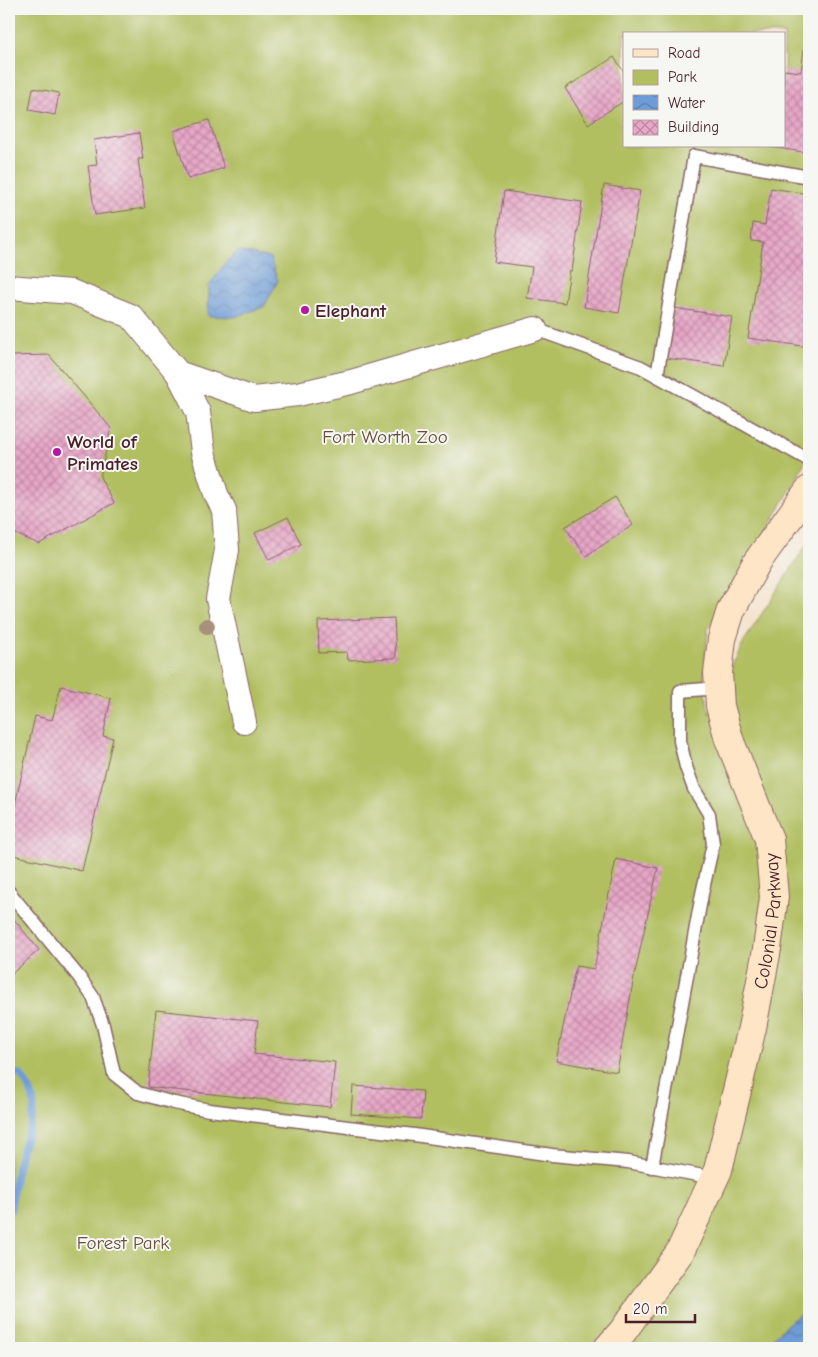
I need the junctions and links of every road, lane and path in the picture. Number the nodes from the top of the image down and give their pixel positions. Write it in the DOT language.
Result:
graph roads {
  1 [pos="809,178"];
  2 [pos="9,287"];
  3 [pos="535,329"];
  4 [pos="178,373"];
  5 [pos="657,376"];
  6 [pos="809,460"];
  7 [pos="809,490"];
  8 [pos="719,688"];
  9 [pos="244,722"];
  10 [pos="9,892"];
  11 [pos="652,1167"];
  12 [pos="714,1178"];
  13 [pos="608,1348"];
  1 -- 5 [label="lane"];
  2 -- 4 [label="street"];
  3 -- 4 [label="street"];
  3 -- 5 [label="lane"];
  4 -- 9 [label="street"];
  5 -- 6 [label="lane"];
  7 -- 8 [label="street, Colonial Parkway"];
  8 -- 11 [label="lane"];
  8 -- 12 [label="street, Colonial Parkway"];
  10 -- 11 [label="lane"];
  11 -- 12 [label="lane"];
  12 -- 13 [label="street, Colonial Parkway"];
}
